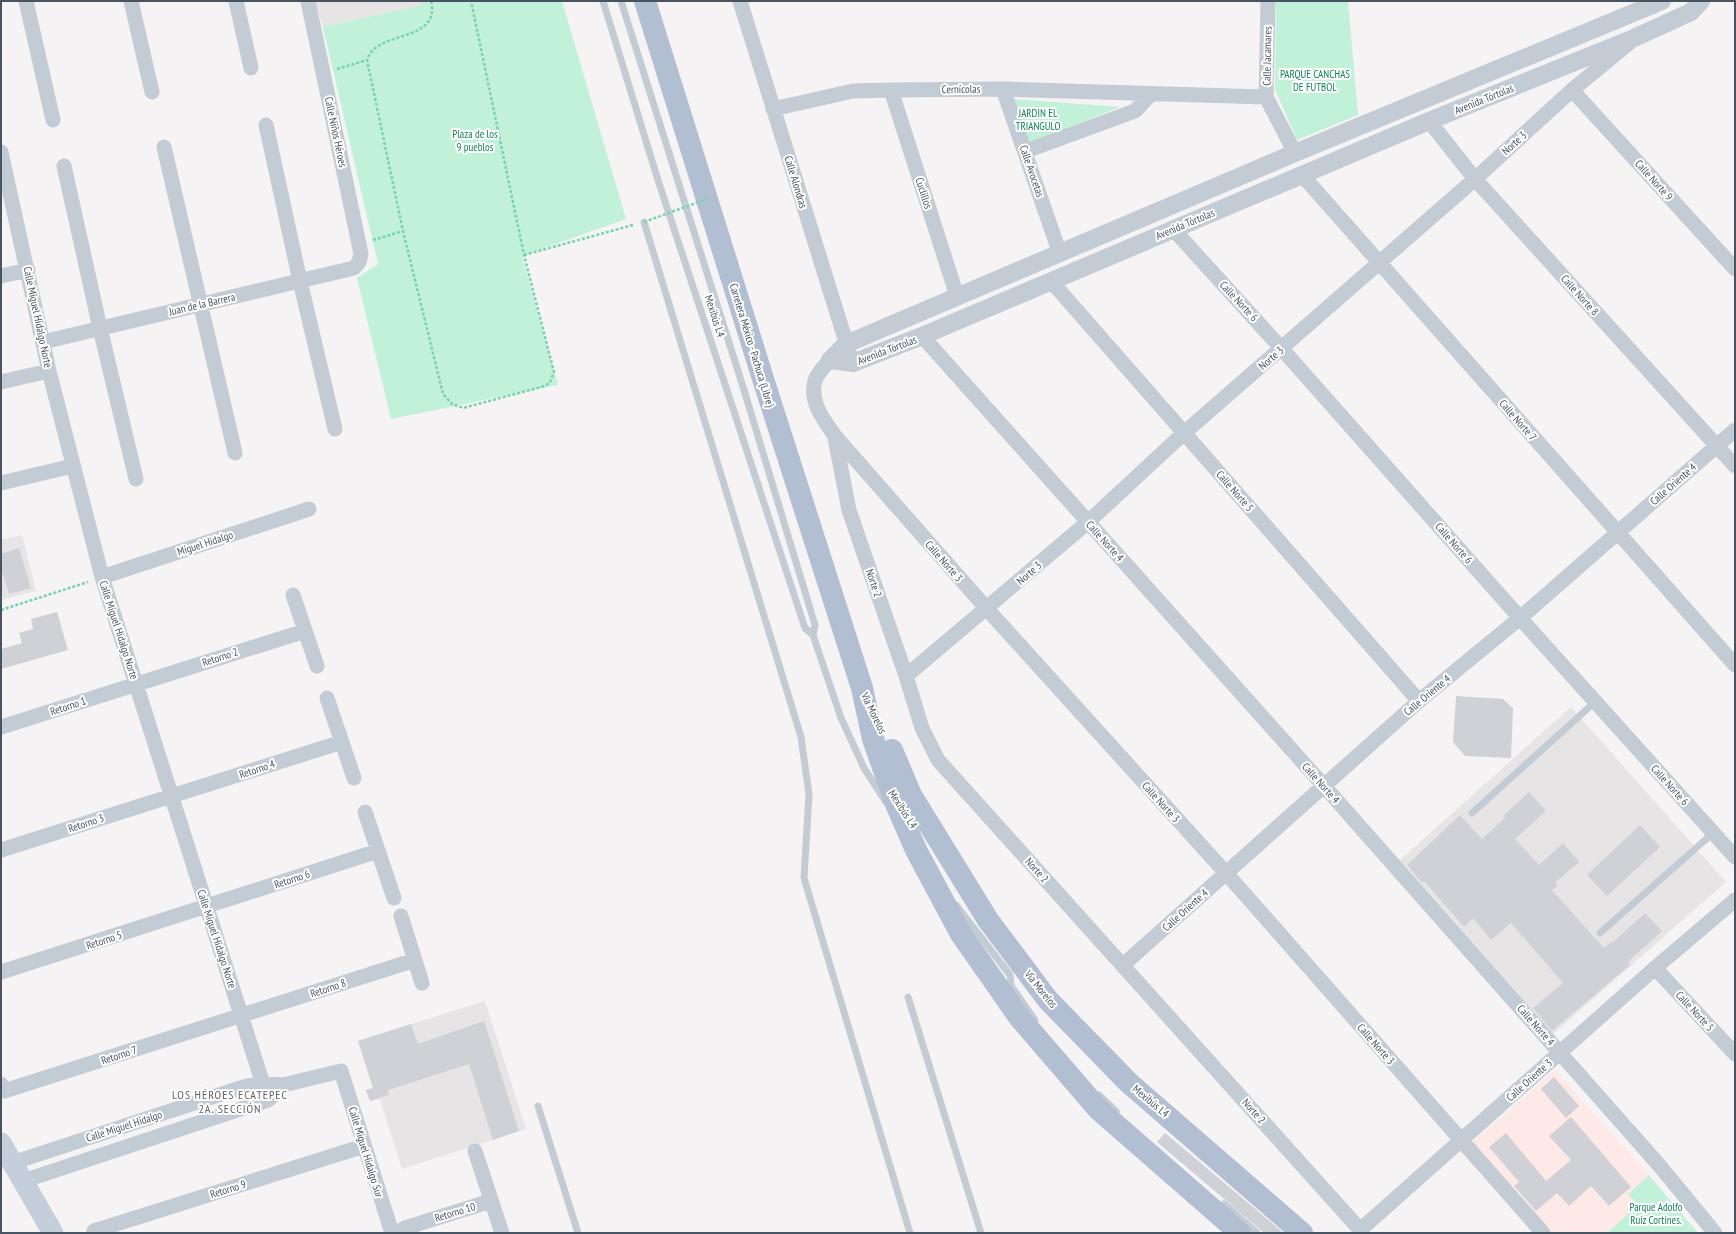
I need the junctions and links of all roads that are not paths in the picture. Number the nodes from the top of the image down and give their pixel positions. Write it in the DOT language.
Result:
graph roads {
  1 [pos="26,1"];
  2 [pos="131,1"];
  3 [pos="236,1"];
  4 [pos="308,1"];
  5 [pos="604,1"];
  6 [pos="621,1"];
  7 [pos="645,1"];
  8 [pos="1268,1"];
  9 [pos="1662,1"];
  10 [pos="743,2"];
  11 [pos="1693,5"];
  12 [pos="1634,38"];
  13 [pos="251,68"];
  14 [pos="1004,89"];
  15 [pos="891,90"];
  16 [pos="1572,90"];
  17 [pos="152,92"];
  18 [pos="1151,94"];
  19 [pos="1266,97"];
  20 [pos="773,109"];
  21 [pos="53,120"];
  22 [pos="1429,121"];
  23 [pos="266,125"];
  24 [pos="164,147"];
  25 [pos="1026,151"];
  26 [pos="1,152"];
  27 [pos="1295,153"];
  28 [pos="64,166"];
  29 [pos="3,168"];
  30 [pos="1302,175"];
  31 [pos="1475,179"];
  32 [pos="644,222"];
  33 [pos="1173,229"];
  34 [pos="1060,254"];
  35 [pos="359,262"];
  36 [pos="1380,262"];
  37 [pos="1735,269"];
  38 [pos="28,270"];
  39 [pos="1,276"];
  40 [pos="300,281"];
  41 [pos="1051,281"];
  42 [pos="957,296"];
  43 [pos="200,305"];
  44 [pos="100,328"];
  45 [pos="922,336"];
  46 [pos="43,342"];
  47 [pos="846,344"];
  48 [pos="1282,349"];
  49 [pos="830,360"];
  50 [pos="853,363"];
  51 [pos="49,371"];
  52 [pos="1,382"];
  53 [pos="335,429"];
  54 [pos="1735,430"];
  55 [pos="1184,433"];
  56 [pos="835,436"];
  57 [pos="1717,446"];
  58 [pos="235,453"];
  59 [pos="73,466"];
  60 [pos="1735,466"];
  61 [pos="136,479"];
  62 [pos="1,483"];
  63 [pos="309,509"];
  64 [pos="1088,522"];
  65 [pos="1617,532"];
  66 [pos="102,577"];
  67 [pos="293,595"];
  68 [pos="987,609"];
  69 [pos="1520,618"];
  70 [pos="305,631"];
  71 [pos="813,635"];
  72 [pos="1735,665"];
  73 [pos="317,666"];
  74 [pos="906,676"];
  75 [pos="136,684"];
  76 [pos="862,688"];
  77 [pos="327,698"];
  78 [pos="1420,701"];
  79 [pos="1595,702"];
  80 [pos="1,727"];
  81 [pos="342,742"];
  82 [pos="354,778"];
  83 [pos="1324,786"];
  84 [pos="172,796"];
  85 [pos="365,812"];
  86 [pos="1472,813"];
  87 [pos="1713,833"];
  88 [pos="1,850"];
  89 [pos="916,850"];
  90 [pos="378,851"];
  91 [pos="1735,857"];
  92 [pos="1226,873"];
  93 [pos="947,893"];
  94 [pos="394,898"];
  95 [pos="952,899"];
  96 [pos="1735,900"];
  97 [pos="207,907"];
  98 [pos="401,916"];
  99 [pos="1600,933"];
  100 [pos="415,960"];
  101 [pos="1123,965"];
  102 [pos="1655,968"];
  103 [pos="1,972"];
  104 [pos="1010,975"];
  105 [pos="1019,978"];
  106 [pos="422,983"];
  107 [pos="908,997"];
  108 [pos="241,1016"];
  109 [pos="1040,1027"];
  110 [pos="1560,1053"];
  111 [pos="1735,1054"];
  112 [pos="341,1071"];
  113 [pos="262,1083"];
  114 [pos="1,1084"];
  115 [pos="283,1085"];
  116 [pos="1092,1087"];
  117 [pos="268,1100"];
  118 [pos="538,1106"];
  119 [pos="1119,1114"];
  120 [pos="1461,1140"];
  121 [pos="79,1141"];
  122 [pos="1,1143"];
  123 [pos="364,1146"];
  124 [pos="475,1151"];
  125 [pos="85,1160"];
  126 [pos="12,1163"];
  127 [pos="23,1181"];
  128 [pos="1215,1197"];
  129 [pos="491,1201"];
  130 [pos="1265,1211"];
  131 [pos="1361,1231"];
  132 [pos="53,1233"];
  133 [pos="95,1233"];
  134 [pos="392,1233"];
  135 [pos="396,1233"];
  136 [pos="502,1233"];
  137 [pos="578,1233"];
  138 [pos="910,1233"];
  139 [pos="980,1233"];
  140 [pos="1240,1233"];
  141 [pos="1257,1233"];
  142 [pos="1291,1233"];
  143 [pos="1302,1233"];
  144 [pos="1543,1233"];
  145 [pos="1715,1233"];
  1 -- 21 [label="street"];
  2 -- 17 [label="street"];
  3 -- 13 [label="street"];
  4 -- 35 [label="street, Calle Niños Héroes"];
  5 -- 71 [label="lane, Mexibús L4"];
  6 -- 71 [label="lane, Mexibús L4"];
  7 -- 76 [label="main road, Carretera México - Pachuca (Libre)"];
  8 -- 19 [label="street, Calle Jacamares"];
  9 -- 27 [label="street, Avenida Tórtolas"];
  10 -- 20 [label="street, Calle Alondras"];
  11 -- 12 [label="street, Avenida Tórtolas"];
  12 -- 16 [label="street, Norte 3"];
  12 -- 22 [label="street, Avenida Tórtolas"];
  14 -- 15 [label="street, Cernícolas"];
  14 -- 18 [label="street, Cernícolas"];
  14 -- 25 [label="street, Calle Avocetas"];
  15 -- 20 [label="street, Cernícolas"];
  15 -- 42 [label="street, Cuclillos"];
  16 -- 31 [label="street, Norte 3"];
  16 -- 37 [label="street, Calle Norte 9"];
  18 -- 19 [label="street, Cernícolas"];
  18 -- 25 [label="street"];
  19 -- 27 [label="street, Calle Jacamares"];
  20 -- 47 [label="street, Calle Alondras"];
  22 -- 30 [label="street, Avenida Tórtolas"];
  22 -- 31 [label="street, Calle Norte 8"];
  23 -- 40 [label="street"];
  24 -- 43 [label="street"];
  25 -- 34 [label="street, Calle Avocetas"];
  26 -- 29 [label="street, Calle Miguel Hidalgo Norte"];
  27 -- 34 [label="street, Avenida Tórtolas"];
  28 -- 44 [label="street"];
  29 -- 38 [label="street, Calle Miguel Hidalgo Norte"];
  30 -- 33 [label="street, Avenida Tórtolas"];
  30 -- 36 [label="street, Calle Norte 7"];
  31 -- 36 [label="street, Norte 3"];
  31 -- 57 [label="street, Calle Norte 8"];
  32 -- 138 [label="lane"];
  33 -- 41 [label="street, Avenida Tórtolas"];
  33 -- 48 [label="street, Calle Norte 6"];
  34 -- 42 [label="street, Avenida Tórtolas"];
  35 -- 40 [label="street, Juan de la Barrera"];
  36 -- 48 [label="street, Norte 3"];
  36 -- 65 [label="street, Calle Norte 7"];
  38 -- 39 [label="street"];
  38 -- 46 [label="street, Calle Miguel Hidalgo Norte"];
  40 -- 43 [label="street, Juan de la Barrera"];
  40 -- 53 [label="street"];
  41 -- 45 [label="street, Avenida Tórtolas"];
  41 -- 55 [label="street, Calle Norte 5"];
  42 -- 47 [label="street, Avenida Tórtolas"];
  43 -- 44 [label="street, Juan de la Barrera"];
  43 -- 58 [label="street"];
  44 -- 46 [label="street, Juan de la Barrera"];
  44 -- 61 [label="street"];
  45 -- 50 [label="street, Avenida Tórtolas"];
  45 -- 64 [label="street, Calle Norte 4"];
  46 -- 51 [label="street, Calle Miguel Hidalgo Norte"];
  47 -- 49 [label="street, Avenida Tórtolas"];
  47 -- 50 [label="street, Calle Alondras"];
  48 -- 55 [label="street, Norte 3"];
  48 -- 69 [label="street, Calle Norte 6"];
  49 -- 50 [label="street, Avenida Tórtolas"];
  49 -- 56 [label="street, Calle Norte 3"];
  51 -- 52 [label="street"];
  51 -- 59 [label="street, Calle Miguel Hidalgo Norte"];
  54 -- 57 [label="street, Calle Oriente 4"];
  55 -- 64 [label="street, Norte 3"];
  55 -- 78 [label="street, Calle Norte 5"];
  56 -- 68 [label="street, Calle Norte 3"];
  56 -- 74 [label="street, Norte 2"];
  57 -- 60 [label="street, Calle Norte 8"];
  57 -- 65 [label="street, Calle Oriente 4"];
  59 -- 62 [label="street"];
  59 -- 66 [label="street, Calle Miguel Hidalgo Norte"];
  63 -- 66 [label="street, Miguel Hidalgo"];
  64 -- 68 [label="street, Norte 3"];
  64 -- 83 [label="street, Calle Norte 4"];
  65 -- 69 [label="street, Calle Oriente 4"];
  65 -- 72 [label="street, Calle Norte 7"];
  66 -- 75 [label="street, Calle Miguel Hidalgo Norte"];
  67 -- 70 [label="street"];
  68 -- 74 [label="street, Norte 3"];
  68 -- 92 [label="street, Calle Norte 3"];
  69 -- 78 [label="street, Calle Oriente 4"];
  69 -- 79 [label="street, Calle Norte 6"];
  70 -- 73 [label="street"];
  70 -- 75 [label="street, Retorno 2"];
  71 -- 89 [label="lane, Mexibús L4"];
  74 -- 101 [label="street, Norte 2"];
  75 -- 80 [label="street, Retorno 1"];
  75 -- 84 [label="street, Calle Miguel Hidalgo Norte"];
  76 -- 89 [label="main road, Vía Morelos"];
  76 -- 143 [label="main road, Vía Morelos"];
  77 -- 81 [label="street"];
  78 -- 83 [label="street, Calle Oriente 4"];
  79 -- 86 [label="lane"];
  79 -- 87 [label="street, Calle Norte 6"];
  81 -- 82 [label="street"];
  81 -- 84 [label="street, Retorno 4"];
  83 -- 92 [label="street, Calle Oriente 4"];
  83 -- 110 [label="street, Calle Norte 4"];
  84 -- 88 [label="street, Retorno 3"];
  84 -- 97 [label="street, Calle Miguel Hidalgo Norte"];
  85 -- 90 [label="street"];
  87 -- 91 [label="street, Calle Norte 6"];
  87 -- 99 [label="lane"];
  89 -- 93 [label="lane, Mexibús L4"];
  89 -- 140 [label="main road, Vía Morelos"];
  90 -- 94 [label="street"];
  90 -- 97 [label="street, Retorno 6"];
  92 -- 101 [label="street, Calle Oriente 4"];
  92 -- 120 [label="street, Calle Norte 3"];
  95 -- 104 [label="lane"];
  96 -- 102 [label="street, Calle Oriente 3"];
  97 -- 103 [label="street, Retorno 5"];
  97 -- 108 [label="street, Calle Miguel Hidalgo Norte"];
  98 -- 100 [label="street"];
  100 -- 106 [label="street"];
  100 -- 108 [label="street, Retorno 8"];
  101 -- 131 [label="street, Norte 2"];
  102 -- 110 [label="street, Calle Oriente 3"];
  102 -- 111 [label="street, Calle Norte 5"];
  104 -- 105 [label="lane"];
  104 -- 109 [label="lane"];
  107 -- 139 [label="lane"];
  108 -- 113 [label="street, Calle Miguel Hidalgo Norte"];
  108 -- 114 [label="street, Retorno 7"];
  110 -- 120 [label="street, Calle Oriente 3"];
  110 -- 145 [label="street, Calle Norte 4"];
  112 -- 115 [label="street, Calle Miguel Hidalgo"];
  112 -- 123 [label="street, Calle Miguel Hidalgo Sur"];
  113 -- 115 [label="street, Calle Miguel Hidalgo"];
  113 -- 117 [label="street, Calle Miguel Hidalgo Norte"];
  113 -- 121 [label="street, Calle Miguel Hidalgo"];
  115 -- 117 [label="street, Calle Miguel Hidalgo"];
  116 -- 119 [label="lane"];
  117 -- 125 [label="street, Calle Miguel Hidalgo"];
  118 -- 137 [label="lane"];
  120 -- 131 [label="street, Calle Oriente 3"];
  120 -- 144 [label="street, Calle Norte 3"];
  121 -- 125 [label="street"];
  121 -- 126 [label="street, Calle Miguel Hidalgo"];
  122 -- 126 [label="main road"];
  123 -- 133 [label="street, Retorno 9"];
  123 -- 134 [label="street, Calle Miguel Hidalgo Sur"];
  124 -- 129 [label="street"];
  125 -- 127 [label="street, Calle Miguel Hidalgo"];
  126 -- 127 [label="main road"];
  127 -- 132 [label="main road"];
  128 -- 141 [label="lane"];
  129 -- 135 [label="street, Retorno 10"];
  129 -- 136 [label="street"];
  130 -- 142 [label="lane"];
}
